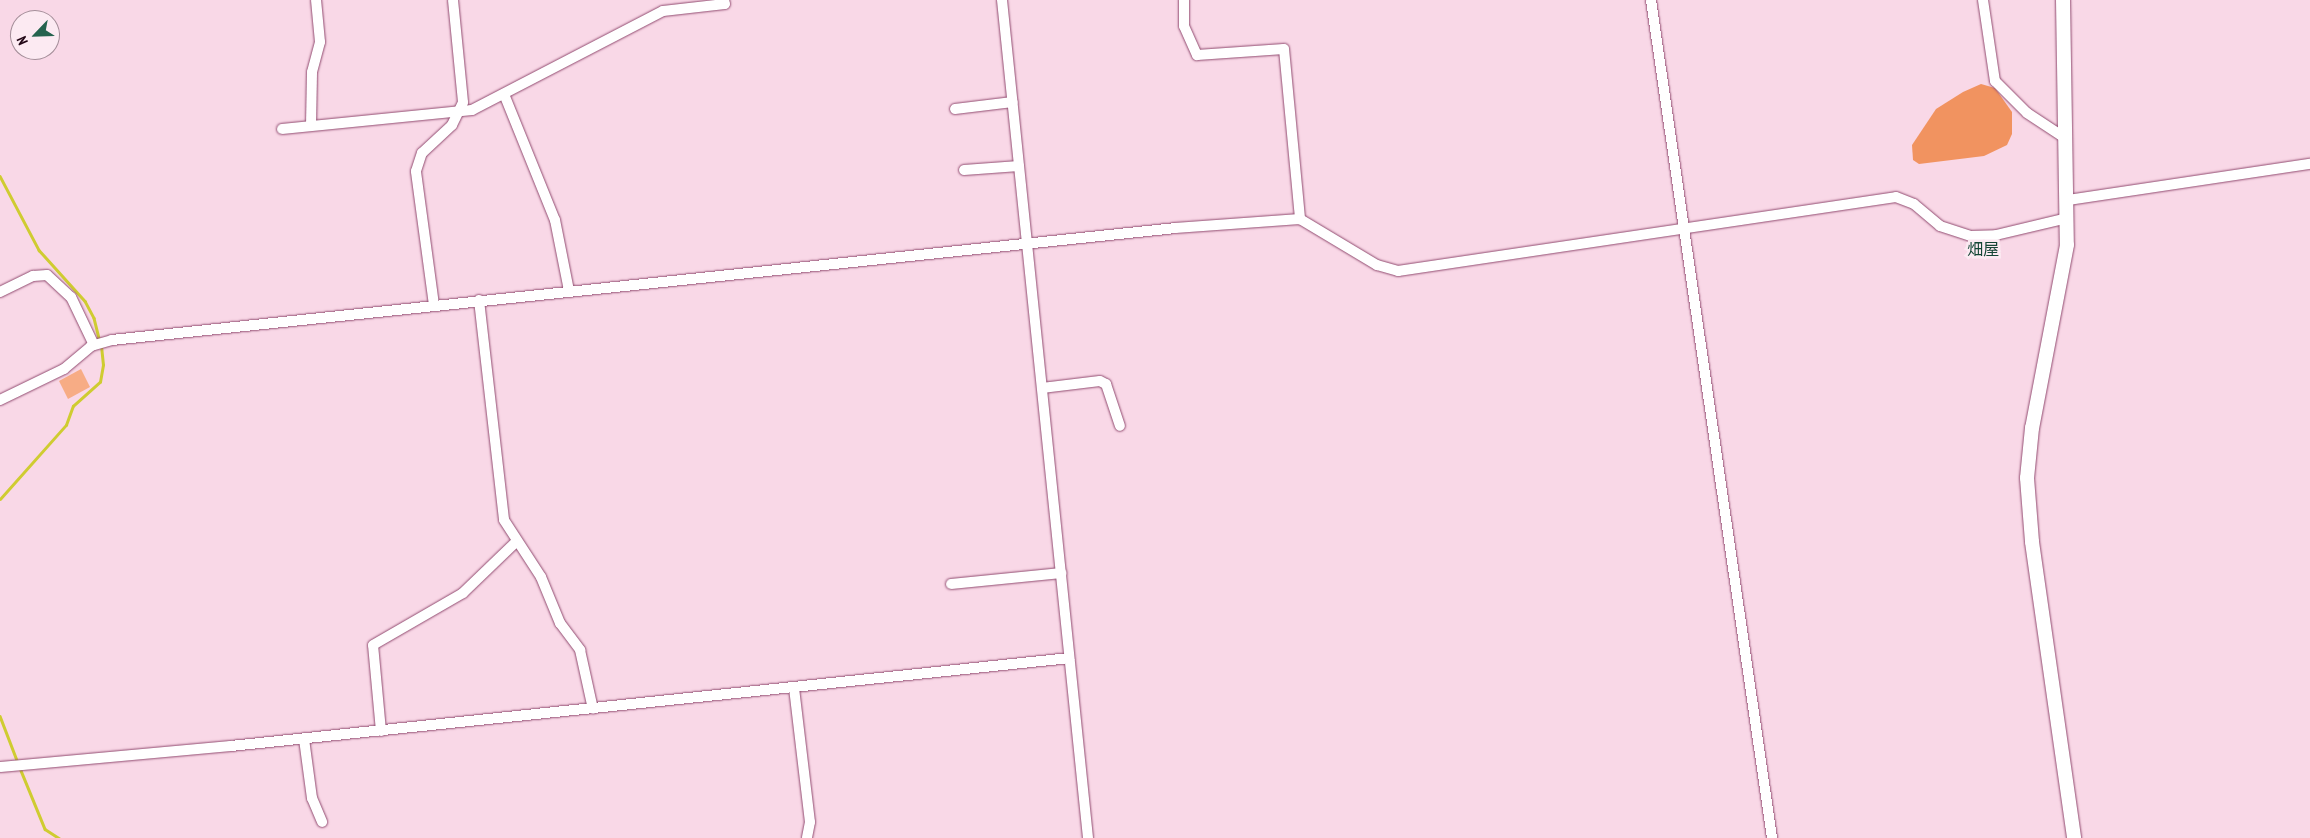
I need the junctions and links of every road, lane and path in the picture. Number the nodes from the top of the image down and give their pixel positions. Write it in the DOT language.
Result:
graph roads {
  1 [pos="316,0"];
  2 [pos="453,0"];
  3 [pos="724,0"];
  4 [pos="1002,0"];
  5 [pos="1184,0"];
  6 [pos="1651,0"];
  7 [pos="1983,0"];
  8 [pos="2063,0"];
  9 [pos="504,94"];
  10 [pos="1013,102"];
  11 [pos="955,109"];
  12 [pos="459,113"];
  13 [pos="311,125"];
  14 [pos="282,129"];
  15 [pos="2065,138"];
  16 [pos="2310,164"];
  17 [pos="1019,166"];
  18 [pos="964,170"];
  19 [pos="2068,200"];
  20 [pos="2068,218"];
  21 [pos="1300,220"];
  22 [pos="1685,229"];
  23 [pos="1027,246"];
  24 [pos="569,291"];
  25 [pos="0,292"];
  26 [pos="479,300"];
  27 [pos="434,305"];
  28 [pos="94,345"];
  29 [pos="1042,388"];
  30 [pos="0,400"];
  31 [pos="1120,426"];
  32 [pos="516,542"];
  33 [pos="1061,572"];
  34 [pos="951,584"];
  35 [pos="1070,658"];
  36 [pos="794,688"];
  37 [pos="593,708"];
  38 [pos="381,731"];
  39 [pos="304,739"];
  40 [pos="0,767"];
  41 [pos="322,822"];
  42 [pos="807,838"];
  43 [pos="1088,838"];
  44 [pos="1772,838"];
  45 [pos="2074,838"];
  1 -- 13 [label="street"];
  2 -- 12 [label="street"];
  3 -- 9 [label="street"];
  4 -- 10 [label="street"];
  5 -- 21 [label="street"];
  6 -- 22 [label="street"];
  7 -- 15 [label="street"];
  8 -- 15 [label="street"];
  9 -- 12 [label="street"];
  9 -- 24 [label="street"];
  10 -- 11 [label="street"];
  10 -- 17 [label="street"];
  12 -- 13 [label="street"];
  12 -- 27 [label="street"];
  13 -- 14 [label="street"];
  15 -- 19 [label="street"];
  16 -- 19 [label="street"];
  17 -- 18 [label="street"];
  17 -- 23 [label="street"];
  19 -- 20 [label="street"];
  20 -- 22 [label="street"];
  20 -- 45 [label="street"];
  21 -- 22 [label="street"];
  21 -- 23 [label="street"];
  22 -- 44 [label="street"];
  23 -- 24 [label="street"];
  23 -- 29 [label="street"];
  24 -- 26 [label="street"];
  25 -- 28 [label="street"];
  26 -- 27 [label="street"];
  26 -- 32 [label="street"];
  27 -- 28 [label="street"];
  28 -- 30 [label="street"];
  29 -- 31 [label="street"];
  29 -- 33 [label="street"];
  32 -- 37 [label="street"];
  32 -- 38 [label="street"];
  33 -- 34 [label="street"];
  33 -- 35 [label="street"];
  35 -- 36 [label="street"];
  35 -- 43 [label="street"];
  36 -- 37 [label="street"];
  36 -- 42 [label="street"];
  37 -- 38 [label="street"];
  38 -- 39 [label="street"];
  39 -- 40 [label="street"];
  39 -- 41 [label="street"];
}
